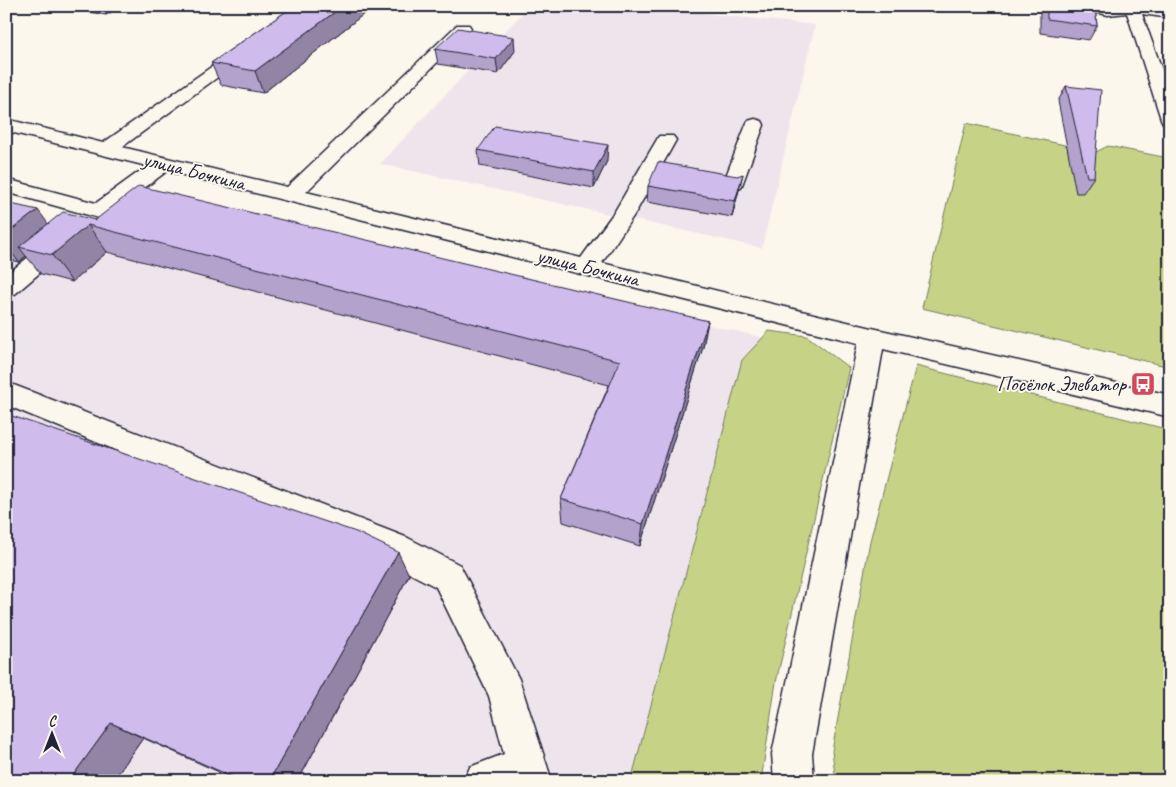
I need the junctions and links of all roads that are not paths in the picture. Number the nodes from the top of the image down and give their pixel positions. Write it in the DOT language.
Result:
graph roads {
  1 [pos="308,6"];
  2 [pos="1086,6"];
  3 [pos="1133,7"];
  4 [pos="1170,12"];
  5 [pos="463,28"];
  6 [pos="1170,119"];
  7 [pos="755,124"];
  8 [pos="6,125"];
  9 [pos="666,140"];
  10 [pos="106,150"];
  11 [pos="163,164"];
  12 [pos="668,172"];
  13 [pos="6,185"];
  14 [pos="291,195"];
  15 [pos="99,211"];
  16 [pos="587,267"];
  17 [pos="6,288"];
  18 [pos="872,337"];
  19 [pos="6,393"];
  20 [pos="1170,406"];
  21 [pos="791,772"];
  22 [pos="530,773"];
  23 [pos="484,781"];
  1 -- 10 [label="street"];
  2 -- 3 [label="street"];
  3 -- 4 [label="street"];
  3 -- 6 [label="street"];
  5 -- 14 [label="street"];
  7 -- 12 [label="street"];
  8 -- 10 [label="street, улица Бочкина"];
  9 -- 12 [label="street"];
  10 -- 11 [label="street, улица Бочкина"];
  11 -- 14 [label="street, улица Бочкина"];
  11 -- 15 [label="street"];
  12 -- 16 [label="street"];
  13 -- 15 [label="street"];
  14 -- 16 [label="street, улица Бочкина"];
  15 -- 17 [label="street"];
  16 -- 18 [label="street, улица Бочкина"];
  18 -- 20 [label="street, улица Бочкина"];
  18 -- 21 [label="street"];
  19 -- 22 [label="street"];
  22 -- 23 [label="street"];
}
